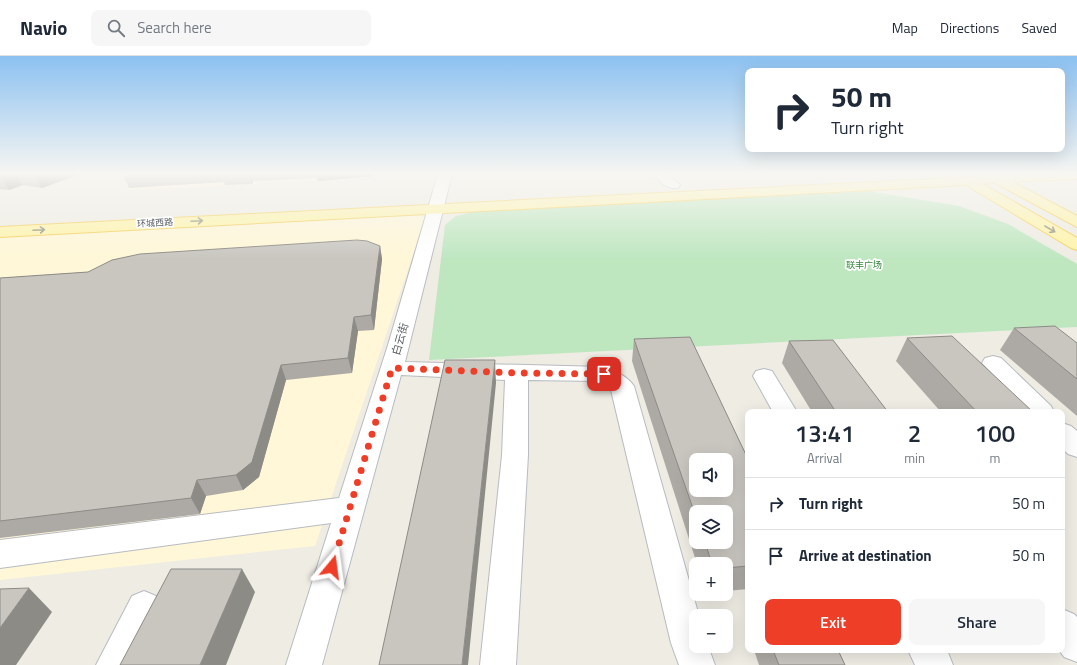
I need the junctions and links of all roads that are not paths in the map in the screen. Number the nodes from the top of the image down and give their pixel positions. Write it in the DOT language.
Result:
graph roads {
  1 [pos="289,202"];
  2 [pos="334,202"];
  3 [pos="437,202"];
  4 [pos="1005,202"];
  5 [pos="1041,202"];
  6 [pos="168,210"];
  7 [pos="1077,222"];
  8 [pos="0,232"];
  9 [pos="1077,245"];
  10 [pos="994,363"];
  11 [pos="392,368"];
  12 [pos="517,373"];
  13 [pos="764,376"];
  14 [pos="783,409"];
  15 [pos="1039,409"];
  16 [pos="1065,435"];
  17 [pos="1077,447"];
  18 [pos="349,509"];
  19 [pos="0,554"];
  20 [pos="144,607"];
  21 [pos="1065,630"];
  22 [pos="1077,644"];
  23 [pos="928,653"];
  24 [pos="114,665"];
  25 [pos="304,665"];
  26 [pos="498,665"];
  27 [pos="697,665"];
  28 [pos="935,665"];
  1 -- 6 [label="main road, 环城西路"];
  8 -- 2 [label="main road, 环城西路, one-way"];
  3 -- 11 [label="street, 白云街"];
  4 -- 9 [label="main road, one-way"];
  5 -- 7 [label="main road"];
  10 -- 15 [label="street"];
  11 -- 12 [label="street"];
  11 -- 18 [label="street, 白云街"];
  12 -- 26 [label="street"];
  12 -- 27 [label="street"];
  13 -- 14 [label="street"];
  16 -- 17 [label="street"];
  18 -- 19 [label="street"];
  18 -- 25 [label="street, 白云街"];
  20 -- 24 [label="street"];
  21 -- 22 [label="street"];
  23 -- 28 [label="street"];
}
